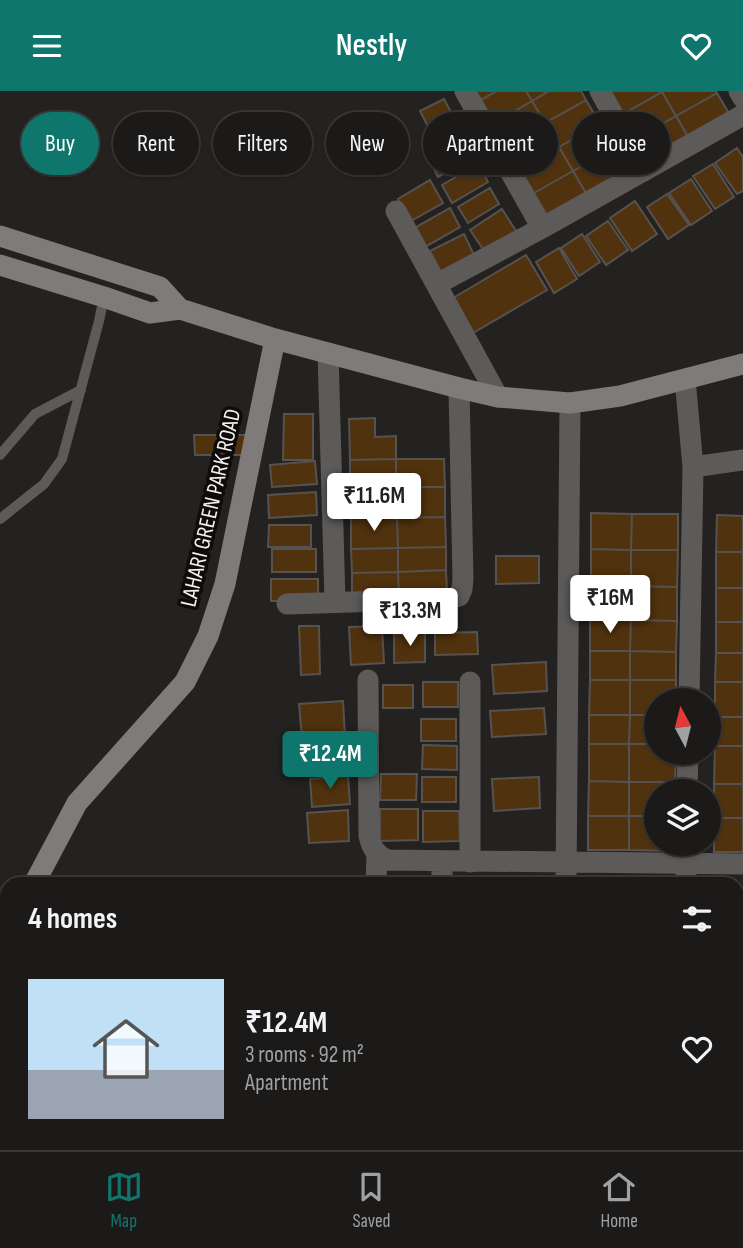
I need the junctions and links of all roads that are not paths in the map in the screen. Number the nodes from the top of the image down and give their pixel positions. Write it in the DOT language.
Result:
graph roads {
  1 [pos="466,91"];
  2 [pos="600,91"];
  3 [pos="739,91"];
  4 [pos="743,98"];
  5 [pos="612,112"];
  6 [pos="743,115"];
  7 [pos="670,156"];
  8 [pos="637,175"];
  9 [pos="396,211"];
  10 [pos="541,228"];
  11 [pos="0,236"];
  12 [pos="0,265"];
  13 [pos="437,284"];
  14 [pos="104,297"];
  15 [pos="180,309"];
  16 [pos="275,339"];
  17 [pos="328,353"];
  18 [pos="743,364"];
  19 [pos="685,379"];
  20 [pos="459,389"];
  21 [pos="81,390"];
  22 [pos="498,397"];
  23 [pos="570,403"];
  24 [pos="0,455"];
  25 [pos="743,460"];
  26 [pos="693,467"];
  27 [pos="0,519"];
  28 [pos="335,602"];
  29 [pos="287,604"];
  30 [pos="368,680"];
  31 [pos="470,682"];
  32 [pos="689,688"];
  33 [pos="377,855"];
  34 [pos="442,861"];
  35 [pos="470,862"];
  36 [pos="566,862"];
  37 [pos="686,864"];
  38 [pos="743,865"];
  39 [pos="38,877"];
  40 [pos="376,877"];
  41 [pos="442,877"];
  42 [pos="566,877"];
  1 -- 10 [label="street"];
  2 -- 5 [label="street"];
  3 -- 4 [label="street"];
  6 -- 7 [label="street"];
  8 -- 10 [label="street"];
  9 -- 13 [label="street"];
  10 -- 13 [label="street"];
  11 -- 15 [label="main road"];
  12 -- 14 [label="main road"];
  13 -- 22 [label="street"];
  14 -- 15 [label="main road"];
  14 -- 21 [label="lane"];
  15 -- 16 [label="main road"];
  16 -- 17 [label="main road"];
  16 -- 39 [label="main road, LAHARI GREEN PARK ROAD"];
  17 -- 20 [label="main road"];
  17 -- 28 [label="street"];
  18 -- 19 [label="main road"];
  19 -- 23 [label="main road"];
  19 -- 26 [label="street"];
  20 -- 22 [label="main road"];
  20 -- 28 [label="street"];
  21 -- 24 [label="lane"];
  21 -- 27 [label="lane"];
  22 -- 23 [label="main road"];
  23 -- 36 [label="street"];
  25 -- 26 [label="street"];
  26 -- 32 [label="street"];
  28 -- 29 [label="street"];
  30 -- 33 [label="street"];
  31 -- 35 [label="street"];
  33 -- 34 [label="street"];
  33 -- 40 [label="street"];
  34 -- 35 [label="street"];
  34 -- 41 [label="street"];
  35 -- 36 [label="street"];
  36 -- 37 [label="street"];
  36 -- 42 [label="street"];
  37 -- 38 [label="street"];
}
